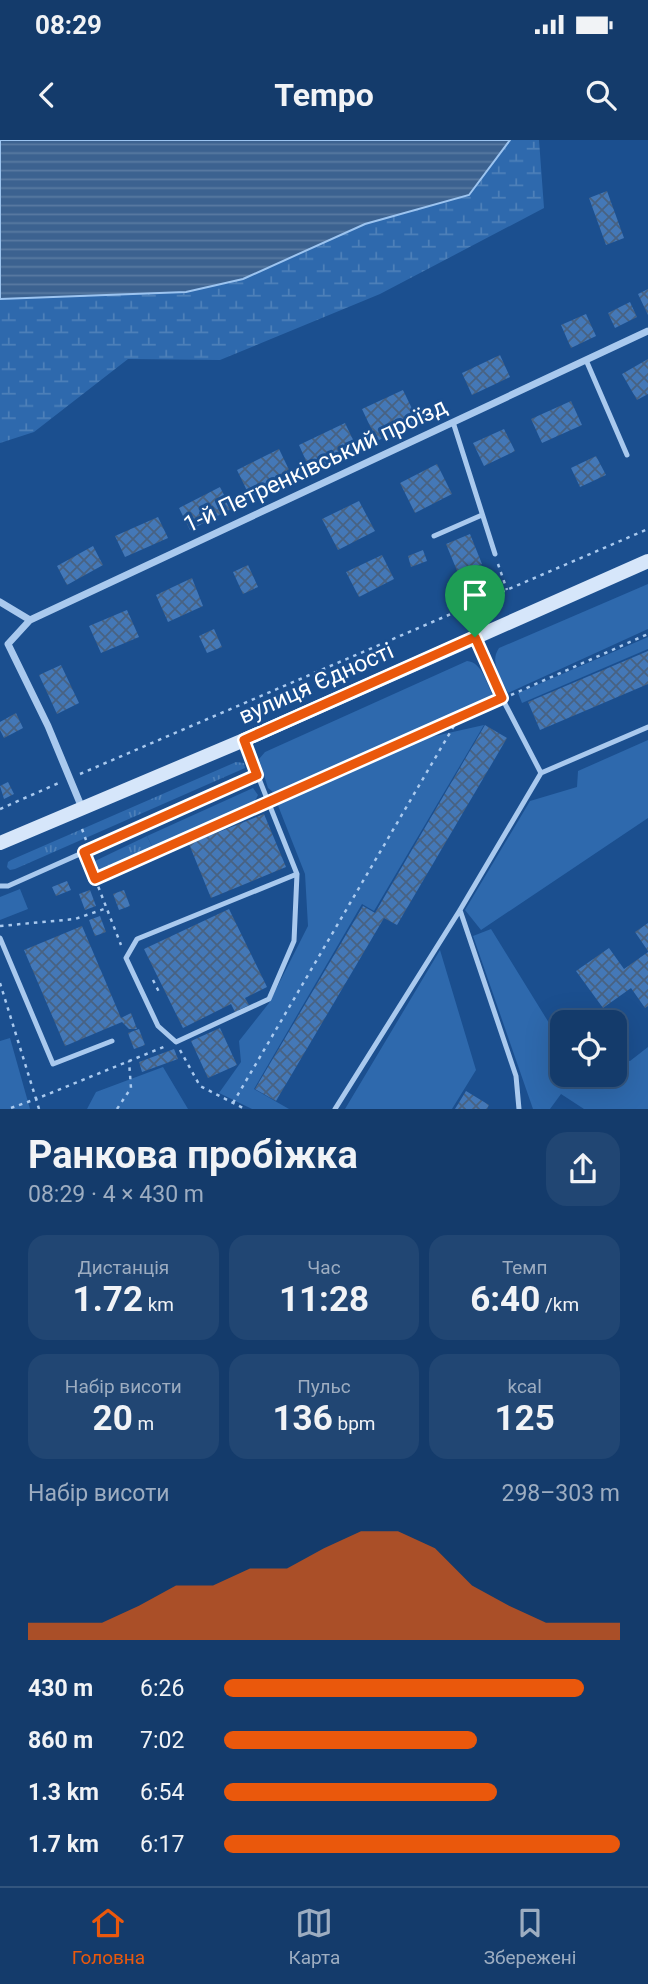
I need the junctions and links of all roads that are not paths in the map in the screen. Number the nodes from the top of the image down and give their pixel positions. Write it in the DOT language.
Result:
graph roads {
  1 [pos="648,331"];
  2 [pos="586,360"];
  3 [pos="453,422"];
  4 [pos="627,455"];
  5 [pos="482,515"];
  6 [pos="434,536"];
  7 [pos="495,554"];
  8 [pos="648,561"];
  9 [pos="0,601"];
  10 [pos="30,620"];
  11 [pos="475,637"];
  12 [pos="648,727"];
  13 [pos="244,740"];
  14 [pos="541,773"];
  15 [pos="257,775"];
  16 [pos="82,808"];
  17 [pos="0,843"];
  18 [pos="297,874"];
  19 [pos="0,886"];
  20 [pos="460,909"];
  21 [pos="0,938"];
  22 [pos="112,1041"];
  23 [pos="335,1109"];
  24 [pos="519,1109"];
  1 -- 2 [label="street, 1-й Петренківський проїзд"];
  2 -- 3 [label="street, 1-й Петренківський проїзд"];
  2 -- 4 [label="lane"];
  3 -- 5 [label="lane"];
  3 -- 10 [label="street, 1-й Петренківський проїзд"];
  5 -- 6 [label="lane"];
  5 -- 7 [label="lane"];
  8 -- 11 [label="street, вулиця Єдності"];
  9 -- 10 [label="street"];
  10 -- 16 [label="street"];
  11 -- 13 [label="street, вулиця Єдності"];
  11 -- 14 [label="lane"];
  12 -- 14 [label="lane"];
  13 -- 15 [label="lane"];
  13 -- 16 [label="street, вулиця Єдності"];
  14 -- 20 [label="lane"];
  15 -- 18 [label="lane"];
  15 -- 19 [label="lane"];
  16 -- 17 [label="street, вулиця Єдності"];
  18 -- 18 [label="lane"];
  20 -- 23 [label="lane"];
  20 -- 24 [label="lane"];
  21 -- 22 [label="lane"];
}
